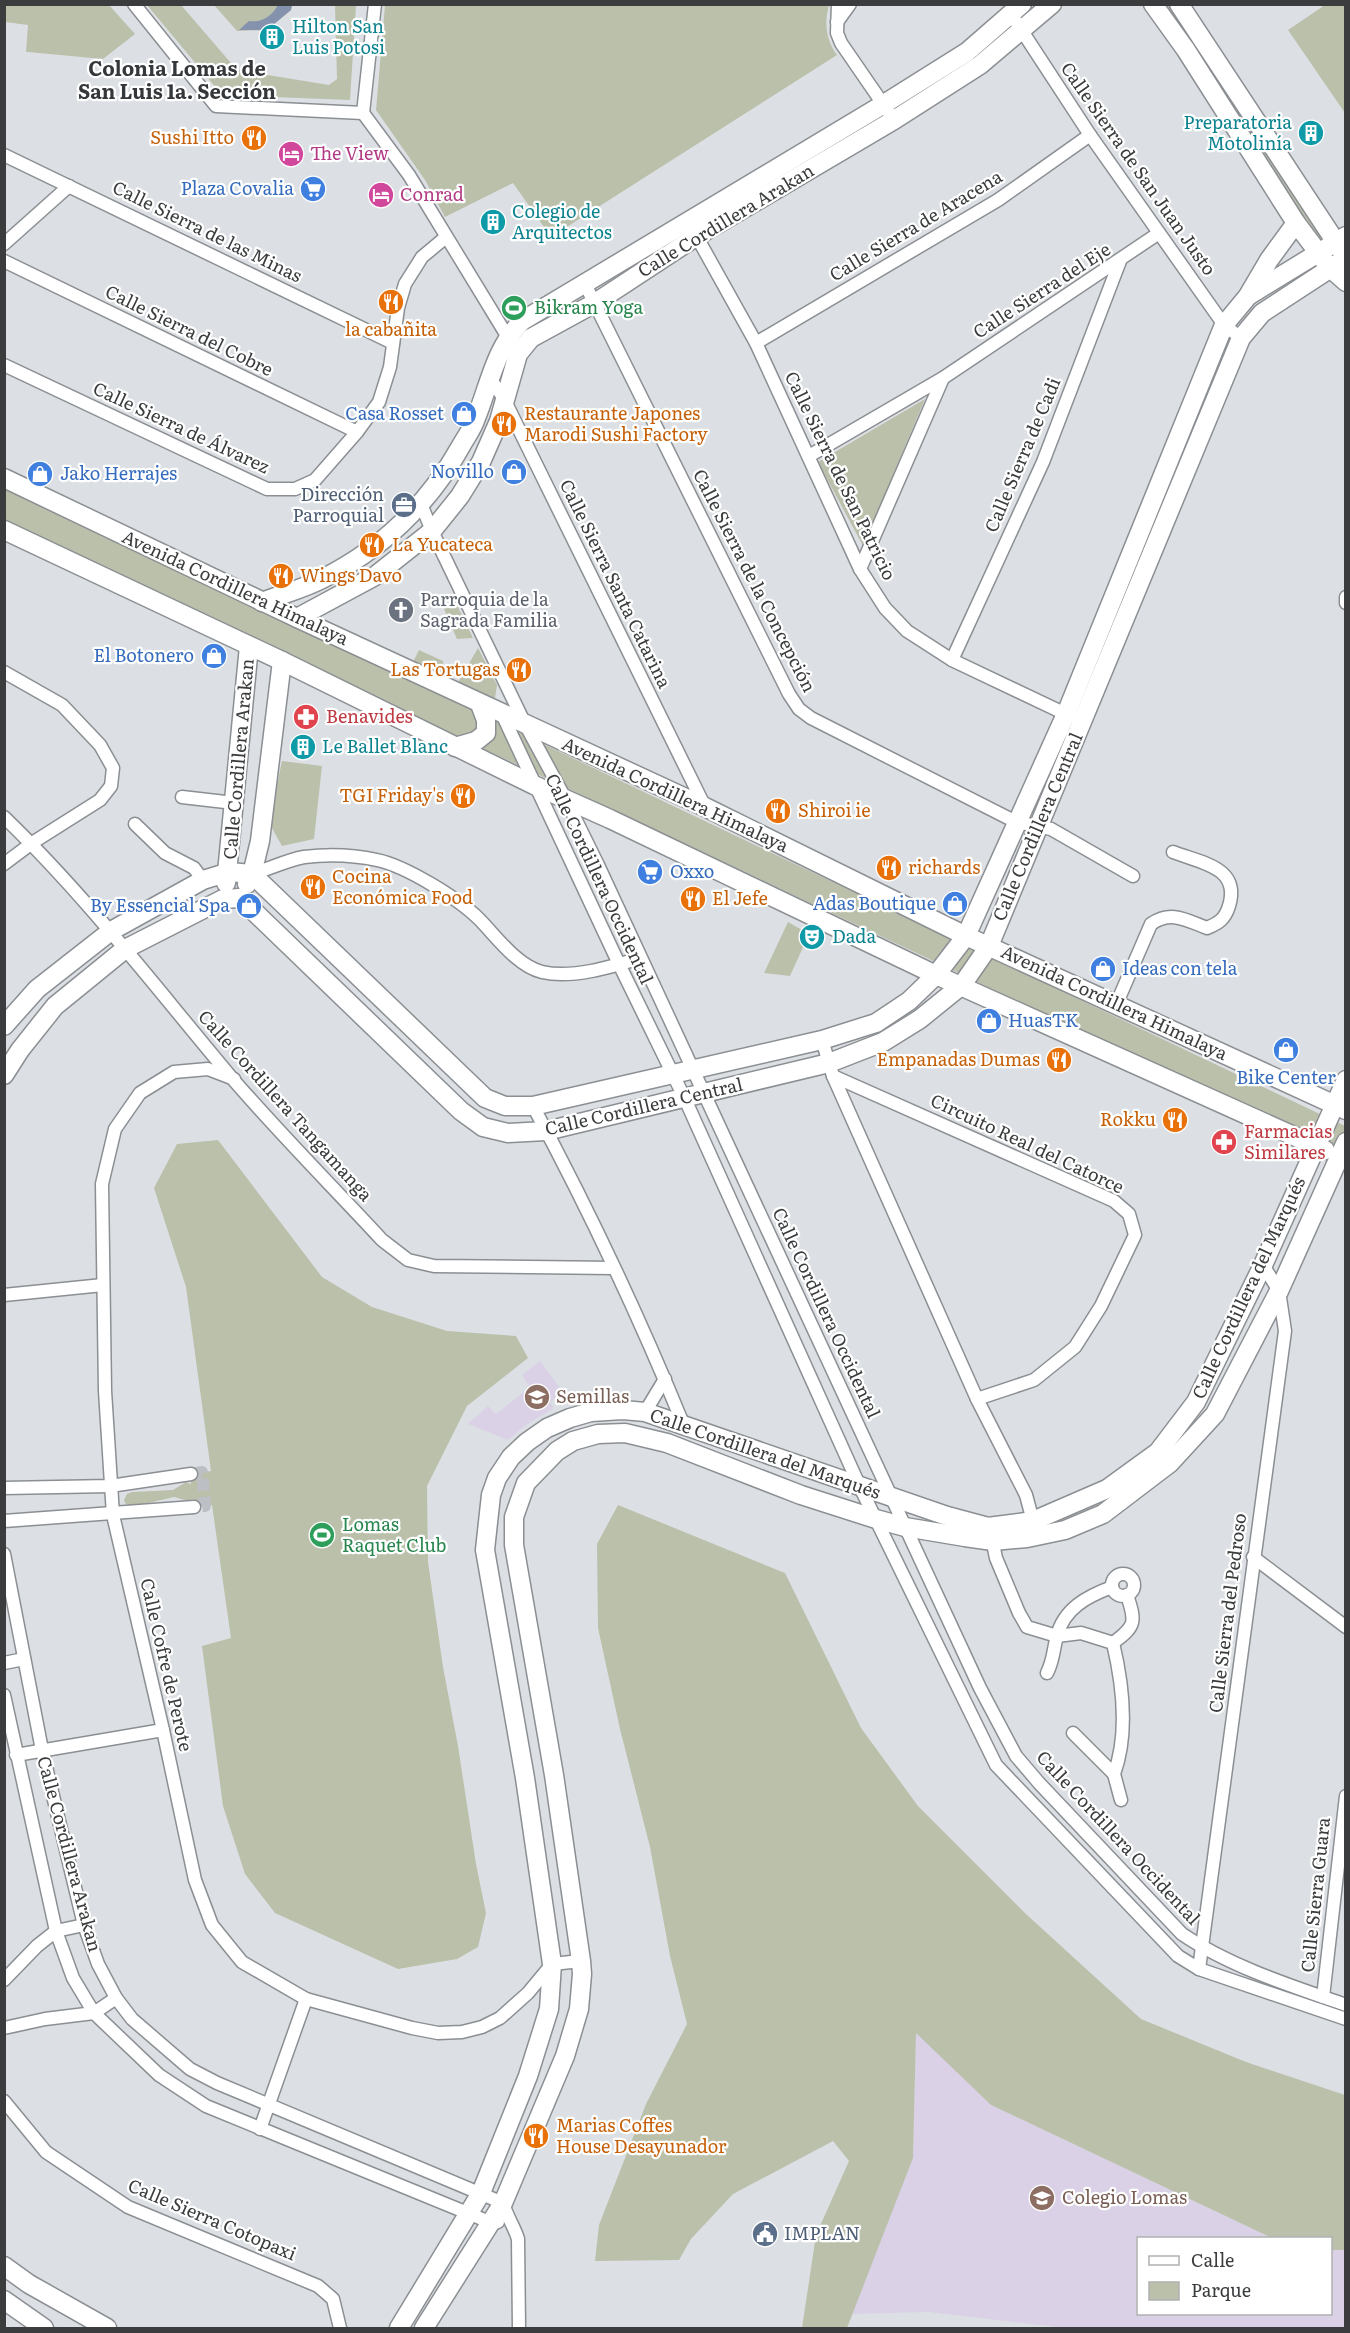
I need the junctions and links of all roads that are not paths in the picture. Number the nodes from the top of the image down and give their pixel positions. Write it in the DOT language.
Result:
graph roads {
  1 [pos="134,4"];
  2 [pos="375,4"];
  3 [pos="838,4"];
  4 [pos="850,4"];
  5 [pos="1052,4"];
  6 [pos="1153,4"];
  7 [pos="1179,4"];
  8 [pos="1017,9"];
  9 [pos="836,23"];
  10 [pos="1022,30"];
  11 [pos="889,112"];
  12 [pos="363,113"];
  13 [pos="1090,135"];
  14 [pos="4,155"];
  15 [pos="69,186"];
  16 [pos="1296,223"];
  17 [pos="692,229"];
  18 [pos="1159,233"];
  19 [pos="446,237"];
  20 [pos="4,243"];
  21 [pos="1343,248"];
  22 [pos="1324,260"];
  23 [pos="4,261"];
  24 [pos="1119,261"];
  25 [pos="584,282"];
  26 [pos="1346,282"];
  27 [pos="1248,296"];
  28 [pos="595,303"];
  29 [pos="1224,326"];
  30 [pos="507,336"];
  31 [pos="1241,338"];
  32 [pos="393,343"];
  33 [pos="756,343"];
  34 [pos="518,354"];
  35 [pos="4,365"];
  36 [pos="490,378"];
  37 [pos="943,378"];
  38 [pos="504,399"];
  39 [pos="357,432"];
  40 [pos="809,456"];
  41 [pos="6,480"];
  42 [pos="421,504"];
  43 [pos="4,530"];
  44 [pos="432,531"];
  45 [pos="860,569"];
  46 [pos="1346,597"];
  47 [pos="1111,600"];
  48 [pos="262,602"];
  49 [pos="1346,603"];
  50 [pos="1128,608"];
  51 [pos="297,618"];
  52 [pos="249,646"];
  53 [pos="952,660"];
  54 [pos="282,661"];
  55 [pos="4,672"];
  56 [pos="480,704"];
  57 [pos="502,714"];
  58 [pos="1074,718"];
  59 [pos="525,724"];
  60 [pos="455,747"];
  61 [pos="534,785"];
  62 [pos="182,797"];
  63 [pos="565,798"];
  64 [pos="234,803"];
  65 [pos="705,807"];
  66 [pos="4,817"];
  67 [pos="1016,822"];
  68 [pos="135,824"];
  69 [pos="1037,828"];
  70 [pos="32,843"];
  71 [pos="1173,852"];
  72 [pos="4,864"];
  73 [pos="229,873"];
  74 [pos="252,874"];
  75 [pos="1133,876"];
  76 [pos="203,880"];
  77 [pos="231,899"];
  78 [pos="111,931"];
  79 [pos="966,936"];
  80 [pos="989,946"];
  81 [pos="125,949"];
  82 [pos="640,958"];
  83 [pos="619,964"];
  84 [pos="936,975"];
  85 [pos="962,986"];
  86 [pos="1116,1005"];
  87 [pos="4,1026"];
  88 [pos="822,1040"];
  89 [pos="831,1069"];
  90 [pos="694,1071"];
  91 [pos="4,1075"];
  92 [pos="672,1076"];
  93 [pos="234,1080"];
  94 [pos="1346,1080"];
  95 [pos="705,1094"];
  96 [pos="685,1099"];
  97 [pos="533,1106"];
  98 [pos="1340,1107"];
  99 [pos="546,1131"];
  100 [pos="1316,1145"];
  101 [pos="1343,1153"];
  102 [pos="1263,1265"];
  103 [pos="613,1268"];
  104 [pos="103,1285"];
  105 [pos="1279,1291"];
  106 [pos="4,1295"];
  107 [pos="665,1379"];
  108 [pos="977,1399"];
  109 [pos="645,1412"];
  110 [pos="684,1426"];
  111 [pos="526,1442"];
  112 [pos="544,1462"];
  113 [pos="814,1471"];
  114 [pos="191,1474"];
  115 [pos="110,1486"];
  116 [pos="860,1487"];
  117 [pos="4,1488"];
  118 [pos="801,1495"];
  119 [pos="891,1497"];
  120 [pos="194,1507"];
  121 [pos="113,1515"];
  122 [pos="876,1519"];
  123 [pos="4,1521"];
  124 [pos="1033,1521"];
  125 [pos="905,1527"];
  126 [pos="991,1534"];
  127 [pos="4,1554"];
  128 [pos="1253,1557"];
  129 [pos="1112,1587"];
  130 [pos="1127,1596"];
  131 [pos="1346,1627"];
  132 [pos="1057,1636"];
  133 [pos="1113,1643"];
  134 [pos="24,1659"];
  135 [pos="4,1663"];
  136 [pos="1047,1672"];
  137 [pos="4,1695"];
  138 [pos="163,1730"];
  139 [pos="1073,1733"];
  140 [pos="42,1750"];
  141 [pos="16,1755"];
  142 [pos="1016,1756"];
  143 [pos="996,1765"];
  144 [pos="1114,1774"];
  145 [pos="554,1775"];
  146 [pos="525,1778"];
  147 [pos="1346,1796"];
  148 [pos="1121,1800"];
  149 [pos="84,1925"];
  150 [pos="56,1931"];
  151 [pos="1203,1948"];
  152 [pos="581,1961"];
  153 [pos="552,1964"];
  154 [pos="1199,1969"];
  155 [pos="4,1980"];
  156 [pos="1323,1997"];
  157 [pos="116,1998"];
  158 [pos="306,1999"];
  159 [pos="1346,2005"];
  160 [pos="94,2013"];
  161 [pos="1346,2019"];
  162 [pos="4,2028"];
  163 [pos="4,2101"];
  164 [pos="268,2106"];
  165 [pos="260,2129"];
  166 [pos="481,2193"];
  167 [pos="502,2203"];
  168 [pos="470,2213"];
  169 [pos="500,2222"];
  170 [pos="4,2266"];
  171 [pos="4,2300"];
  172 [pos="44,2328"];
  173 [pos="107,2328"];
  174 [pos="340,2328"];
  175 [pos="399,2328"];
  176 [pos="424,2328"];
  177 [pos="519,2328"];
  1 -- 12 [label="street"];
  2 -- 12 [label="street"];
  3 -- 9 [label="street"];
  4 -- 9 [label="street"];
  5 -- 10 [label="street, Calle Cordillera Arakan"];
  6 -- 16 [label="street"];
  7 -- 21 [label="street"];
  8 -- 10 [label="street, Calle Sierra de San Juan Justo"];
  8 -- 11 [label="street, Calle Cordillera Arakan"];
  9 -- 11 [label="street"];
  10 -- 11 [label="street, Calle Cordillera Arakan"];
  10 -- 13 [label="street, Calle Sierra de San Juan Justo"];
  11 -- 17 [label="street, Calle Cordillera Arakan"];
  12 -- 19 [label="street"];
  13 -- 18 [label="street, Calle Sierra de San Juan Justo"];
  13 -- 33 [label="street, Calle Sierra de Aracena"];
  14 -- 15 [label="street, Calle Sierra de las Minas"];
  15 -- 20 [label="street"];
  15 -- 32 [label="street, Calle Sierra de las Minas"];
  16 -- 22 [label="street"];
  16 -- 27 [label="street"];
  17 -- 25 [label="street, Calle Cordillera Arakan"];
  17 -- 28 [label="street, Calle Cordillera Arakan"];
  17 -- 33 [label="street, Calle Sierra de San Patricio"];
  18 -- 24 [label="street, Calle Sierra del Eje"];
  18 -- 29 [label="street, Calle Sierra de San Juan Justo"];
  19 -- 30 [label="street"];
  19 -- 32 [label="street, Calle Sierra de Álvarez"];
  21 -- 22 [label="street, Calle Cordillera Central"];
  22 -- 26 [label="street"];
  22 -- 27 [label="street, Calle Cordillera Central"];
  22 -- 31 [label="street, Calle Cordillera Central"];
  23 -- 39 [label="street, Calle Sierra del Cobre"];
  24 -- 37 [label="street, Calle Sierra del Eje"];
  24 -- 53 [label="street, Calle Sierra de Cadi"];
  25 -- 28 [label="street, Calle Sierra de la Concepción"];
  25 -- 30 [label="street, Calle Cordillera Arakan"];
  27 -- 29 [label="street, Calle Cordillera Central"];
  28 -- 34 [label="street, Calle Cordillera Arakan"];
  28 -- 67 [label="street, Calle Sierra de la Concepción"];
  29 -- 31 [label="street, Calle Sierra de San Juan Justo"];
  29 -- 47 [label="street, Calle Cordillera Central"];
  30 -- 34 [label="street"];
  30 -- 36 [label="street, Calle Cordillera Arakan"];
  31 -- 50 [label="street, Calle Cordillera Central"];
  32 -- 39 [label="street, Calle Sierra de Álvarez"];
  33 -- 40 [label="street, Calle Sierra de San Patricio"];
  34 -- 38 [label="street, Calle Cordillera Arakan"];
  35 -- 39 [label="street, Calle Sierra de Álvarez"];
  36 -- 38 [label="street, Calle Sierra Santa Catarina"];
  36 -- 42 [label="street, Calle Cordillera Arakan"];
  37 -- 40 [label="street, Calle Sierra del Eje"];
  37 -- 45 [label="street"];
  38 -- 44 [label="street, Calle Cordillera Arakan"];
  38 -- 65 [label="street, Calle Sierra Santa Catarina"];
  40 -- 45 [label="street, Calle Sierra de San Patricio"];
  41 -- 48 [label="street, Avenida Cordillera Himalaya"];
  42 -- 44 [label="street, Calle Cordillera Occidental"];
  42 -- 48 [label="street, Calle Cordillera Arakan"];
  43 -- 52 [label="street"];
  44 -- 51 [label="street, Calle Cordillera Arakan"];
  44 -- 59 [label="street, Calle Cordillera Occidental"];
  45 -- 53 [label="street, Calle Sierra de San Patricio"];
  46 -- 49 [label="street"];
  47 -- 50 [label="street"];
  47 -- 58 [label="street, Calle Cordillera Central"];
  48 -- 51 [label="street, Avenida Cordillera Himalaya"];
  50 -- 58 [label="street, Calle Cordillera Central"];
  51 -- 56 [label="street, Avenida Cordillera Himalaya"];
  52 -- 54 [label="street"];
  52 -- 64 [label="street, Calle Cordillera Arakan"];
  53 -- 58 [label="street, Calle Sierra de San Patricio"];
  54 -- 60 [label="street"];
  54 -- 74 [label="street, Calle Cordillera Arakan"];
  55 -- 70 [label="street"];
  56 -- 57 [label="street, Avenida Cordillera Himalaya"];
  56 -- 60 [label="street"];
  57 -- 59 [label="street, Avenida Cordillera Himalaya"];
  57 -- 61 [label="street, Calle Cordillera Occidental"];
  58 -- 67 [label="street, Calle Cordillera Central"];
  58 -- 69 [label="street, Calle Cordillera Central"];
  59 -- 63 [label="street, Calle Cordillera Occidental"];
  59 -- 65 [label="street, Avenida Cordillera Himalaya"];
  60 -- 61 [label="street"];
  61 -- 63 [label="street"];
  61 -- 83 [label="street, Calle Cordillera Occidental"];
  62 -- 64 [label="street"];
  63 -- 82 [label="street, Calle Cordillera Occidental"];
  63 -- 84 [label="street"];
  64 -- 73 [label="street, Calle Cordillera Arakan"];
  65 -- 79 [label="street, Avenida Cordillera Himalaya"];
  66 -- 70 [label="street, Calle Cordillera Tangamanga"];
  67 -- 69 [label="street, Calle Sierra de la Concepción"];
  67 -- 79 [label="street, Calle Cordillera Central"];
  68 -- 76 [label="street"];
  69 -- 75 [label="street, Calle Sierra de la Concepción"];
  69 -- 80 [label="street, Calle Cordillera Central"];
  70 -- 72 [label="street"];
  70 -- 78 [label="street, Calle Cordillera Tangamanga"];
  71 -- 86 [label="street"];
  73 -- 74 [label="street, Calle Cordillera Arakan"];
  73 -- 76 [label="street, Calle Cordillera Arakan"];
  73 -- 77 [label="street"];
  74 -- 77 [label="street, Calle Cordillera Arakan"];
  74 -- 83 [label="street, Calle Cordillera Arakan"];
  74 -- 97 [label="street, Calle Cordillera Central"];
  76 -- 78 [label="street, Calle Cordillera Arakan"];
  77 -- 81 [label="street"];
  77 -- 99 [label="street, Calle Cordillera Central"];
  78 -- 81 [label="street, Calle Cordillera Tangamanga"];
  78 -- 87 [label="street, Calle Cordillera Arakan"];
  79 -- 80 [label="street, Avenida Cordillera Himalaya"];
  79 -- 84 [label="street, Calle Cordillera Central"];
  80 -- 85 [label="street, Calle Cordillera Central"];
  80 -- 86 [label="street, Avenida Cordillera Himalaya"];
  81 -- 91 [label="street"];
  81 -- 93 [label="street, Calle Cordillera Tangamanga"];
  82 -- 83 [label="street, Calle Cordillera Arakan"];
  82 -- 90 [label="street, Calle Cordillera Occidental"];
  83 -- 92 [label="street, Calle Cordillera Occidental"];
  84 -- 85 [label="street"];
  84 -- 88 [label="street, Calle Cordillera Central"];
  85 -- 89 [label="street, Calle Cordillera Central"];
  85 -- 100 [label="street"];
  86 -- 98 [label="street, Avenida Cordillera Himalaya"];
  88 -- 89 [label="street"];
  88 -- 90 [label="street, Calle Cordillera Central"];
  89 -- 95 [label="street, Calle Cordillera Central"];
  89 -- 108 [label="street"];
  89 -- 108 [label="street, Circuito Real del Catorce"];
  90 -- 92 [label="street, Calle Cordillera Central"];
  90 -- 95 [label="street, Calle Cordillera Occidental"];
  92 -- 96 [label="street, Calle Cordillera Occidental"];
  92 -- 97 [label="street, Calle Cordillera Central"];
  93 -- 103 [label="street, Calle Cordillera Tangamanga"];
  93 -- 104 [label="street, Calle Cofre de Perote"];
  94 -- 98 [label="street, Calle Cordillera del Marqués"];
  95 -- 96 [label="street, Calle Cordillera Central"];
  95 -- 119 [label="street, Calle Cordillera Occidental"];
  96 -- 99 [label="street, Calle Cordillera Central"];
  96 -- 116 [label="street, Calle Cordillera Occidental"];
  97 -- 99 [label="street"];
  98 -- 100 [label="street, Calle Cordillera del Marqués"];
  99 -- 103 [label="street"];
  100 -- 101 [label="street"];
  100 -- 102 [label="street, Calle Cordillera del Marqués"];
  101 -- 105 [label="street, Calle Cordillera del Marqués"];
  102 -- 105 [label="street, Calle Sierra del Pedroso"];
  102 -- 124 [label="street, Calle Cordillera del Marqués"];
  103 -- 107 [label="street"];
  104 -- 106 [label="street"];
  104 -- 115 [label="street, Calle Cofre de Perote"];
  105 -- 126 [label="street, Calle Cordillera del Marqués"];
  105 -- 128 [label="street, Calle Sierra del Pedroso"];
  107 -- 109 [label="street"];
  107 -- 110 [label="street"];
  108 -- 124 [label="street"];
  109 -- 110 [label="street, Calle Cordillera del Marqués"];
  109 -- 111 [label="street, Calle Cordillera del Marqués"];
  110 -- 113 [label="street, Calle Cordillera del Marqués"];
  111 -- 112 [label="street"];
  111 -- 146 [label="street, Calle Cordillera del Marqués"];
  112 -- 118 [label="street, Calle Cordillera del Marqués"];
  112 -- 145 [label="street, Calle Cordillera del Marqués"];
  113 -- 116 [label="street, Calle Cordillera del Marqués"];
  113 -- 118 [label="street"];
  114 -- 115 [label="street"];
  115 -- 117 [label="street"];
  115 -- 121 [label="street, Calle Cofre de Perote"];
  116 -- 119 [label="street, Calle Cordillera del Marqués"];
  116 -- 122 [label="street, Calle Cordillera Occidental"];
  118 -- 122 [label="street, Calle Cordillera del Marqués"];
  119 -- 125 [label="street, Calle Cordillera Occidental"];
  119 -- 126 [label="street, Calle Cordillera del Marqués"];
  120 -- 121 [label="street"];
  121 -- 123 [label="street"];
  121 -- 138 [label="street, Calle Cofre de Perote"];
  122 -- 125 [label="street, Calle Cordillera del Marqués"];
  122 -- 143 [label="street, Calle Cordillera Occidental"];
  124 -- 126 [label="street, Calle Cordillera del Marqués"];
  125 -- 126 [label="street, Calle Cordillera del Marqués"];
  125 -- 142 [label="street, Calle Cordillera Occidental"];
  126 -- 132 [label="street"];
  127 -- 134 [label="street, Calle Cordillera Arakan"];
  128 -- 131 [label="street"];
  128 -- 151 [label="street, Calle Sierra del Pedroso"];
  129 -- 130 [label="street"];
  129 -- 130 [label="street"];
  129 -- 132 [label="street"];
  130 -- 133 [label="street"];
  132 -- 133 [label="street"];
  132 -- 136 [label="street"];
  133 -- 144 [label="street"];
  134 -- 135 [label="street"];
  134 -- 140 [label="street, Calle Cordillera Arakan"];
  137 -- 141 [label="street, Calle Cordillera Arakan"];
  138 -- 140 [label="street"];
  138 -- 158 [label="street, Calle Cofre de Perote"];
  139 -- 144 [label="street"];
  140 -- 141 [label="street"];
  140 -- 149 [label="street, Calle Cordillera Arakan"];
  141 -- 150 [label="street, Calle Cordillera Arakan"];
  142 -- 143 [label="street"];
  142 -- 151 [label="street, Calle Cordillera Occidental"];
  143 -- 154 [label="street, Calle Cordillera Occidental"];
  144 -- 148 [label="street"];
  145 -- 146 [label="street"];
  145 -- 152 [label="street, Calle Cordillera del Marqués"];
  146 -- 153 [label="street, Calle Cordillera del Marqués"];
  147 -- 156 [label="street, Calle Sierra Guara"];
  149 -- 150 [label="street"];
  149 -- 157 [label="street, Calle Cordillera Arakan"];
  150 -- 155 [label="street"];
  150 -- 160 [label="street, Calle Cordillera Arakan"];
  151 -- 154 [label="street, Calle Sierra del Pedroso"];
  151 -- 156 [label="street, Calle Cordillera Occidental"];
  152 -- 153 [label="street"];
  152 -- 167 [label="street, Calle Cordillera del Marqués"];
  153 -- 158 [label="street, Calle Cofre de Perote"];
  153 -- 166 [label="street, Calle Cordillera del Marqués"];
  154 -- 161 [label="street, Calle Cordillera Occidental"];
  156 -- 159 [label="street, Calle Cordillera Occidental"];
  157 -- 160 [label="street"];
  157 -- 164 [label="street, Calle Cordillera Arakan"];
  158 -- 164 [label="street"];
  160 -- 162 [label="street"];
  160 -- 165 [label="street, Calle Cordillera Arakan"];
  163 -- 174 [label="street, Calle Sierra Cotopaxi"];
  164 -- 165 [label="street"];
  164 -- 166 [label="street, Calle Cordillera Arakan"];
  165 -- 168 [label="street, Calle Cordillera Arakan"];
  166 -- 167 [label="street, Calle Cordillera Arakan"];
  166 -- 168 [label="street, Calle Cordillera del Marqués"];
  167 -- 169 [label="street, Calle Cordillera del Marqués"];
  168 -- 169 [label="street, Calle Cordillera Arakan"];
  168 -- 175 [label="street, Calle Cordillera del Marqués"];
  169 -- 176 [label="street, Calle Cordillera del Marqués"];
  169 -- 177 [label="street"];
  170 -- 173 [label="street"];
  171 -- 172 [label="street"];
}
